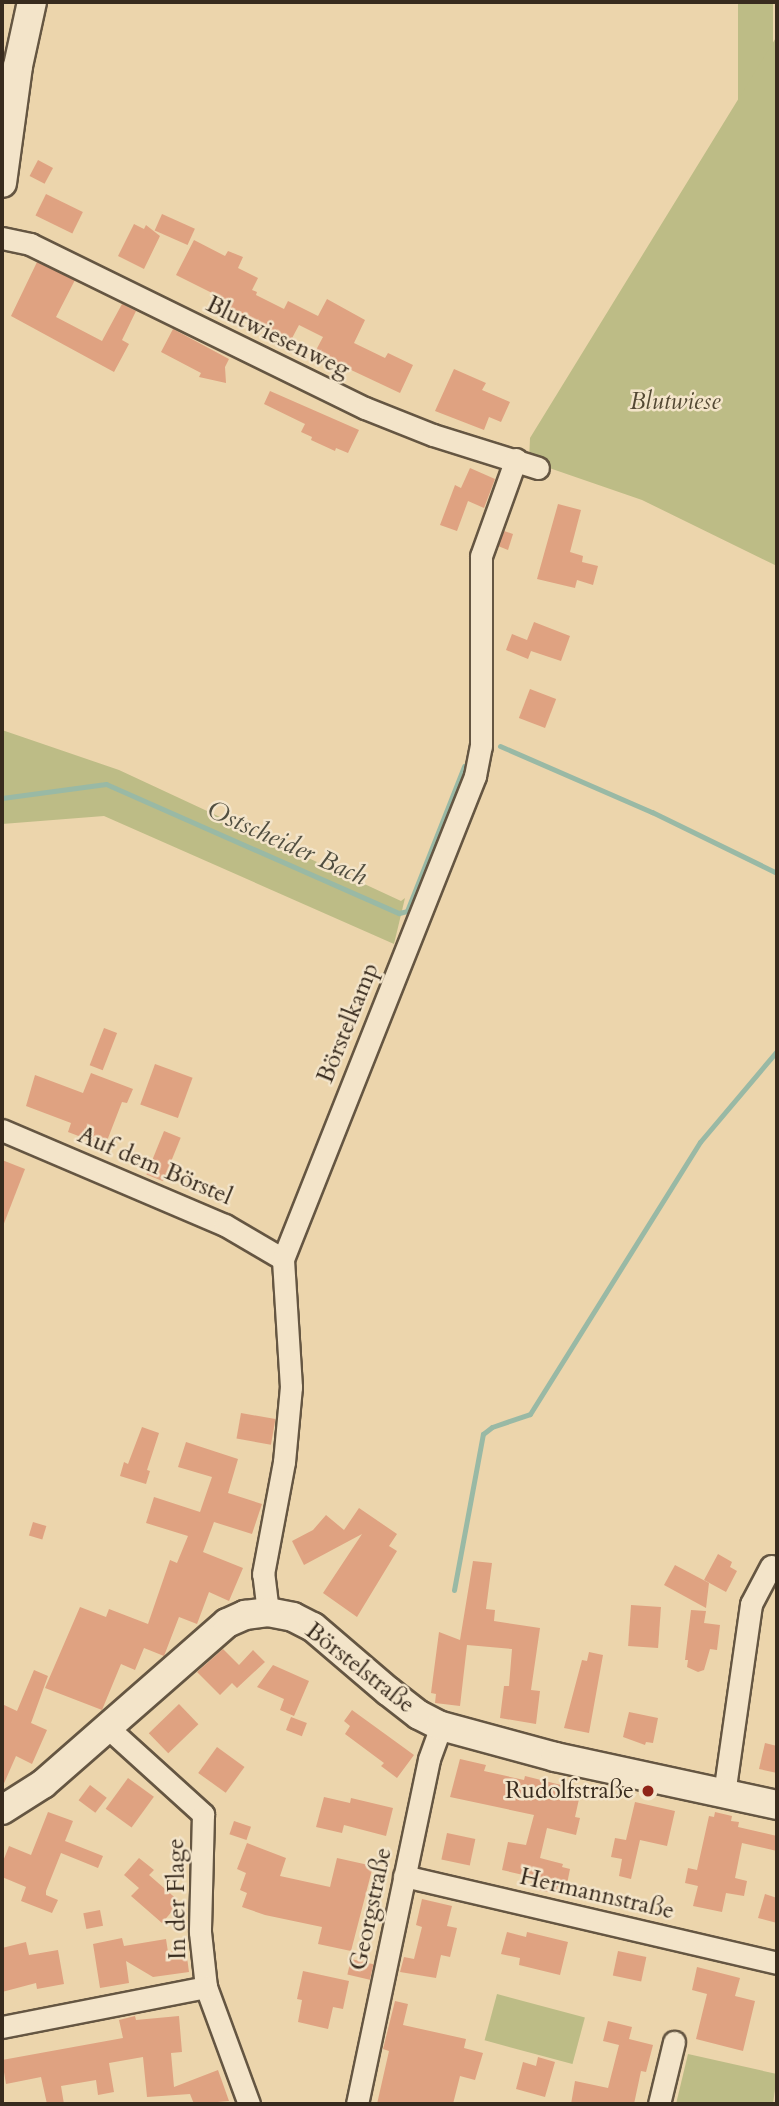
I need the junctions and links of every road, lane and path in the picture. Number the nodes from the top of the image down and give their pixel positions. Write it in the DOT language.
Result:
graph roads {
  1 [pos="32,2"];
  2 [pos="2,183"];
  3 [pos="2,238"];
  4 [pos="516,460"];
  5 [pos="538,468"];
  6 [pos="2,1130"];
  7 [pos="283,1259"];
  8 [pos="771,1566"];
  9 [pos="268,1612"];
  10 [pos="441,1726"];
  11 [pos="107,1727"];
  12 [pos="724,1794"];
  13 [pos="777,1805"];
  14 [pos="2,1810"];
  15 [pos="404,1875"];
  16 [pos="777,1964"];
  17 [pos="206,1987"];
  18 [pos="2,2027"];
  19 [pos="674,2042"];
  20 [pos="249,2104"];
  21 [pos="357,2104"];
  22 [pos="659,2104"];
  1 -- 2 [label="street"];
  3 -- 4 [label="street, Blutwiesenweg"];
  4 -- 5 [label="street, Blutwiesenweg"];
  4 -- 7 [label="street, Börstelkamp"];
  6 -- 7 [label="street, Auf dem Börstel"];
  7 -- 9 [label="street, Börstelkamp"];
  8 -- 12 [label="street"];
  9 -- 10 [label="street, Börstelstraße"];
  9 -- 11 [label="street, Börstelstraße"];
  10 -- 12 [label="street, Börstelstraße"];
  10 -- 15 [label="street, Georgstraße"];
  11 -- 14 [label="street, Börstelstraße"];
  11 -- 17 [label="street, In der Flage"];
  12 -- 13 [label="street, Börstelstraße"];
  15 -- 16 [label="street, Hermannstraße"];
  15 -- 21 [label="street, Georgstraße"];
  17 -- 18 [label="street"];
  17 -- 20 [label="street, In der Flage"];
  19 -- 22 [label="street"];
}
